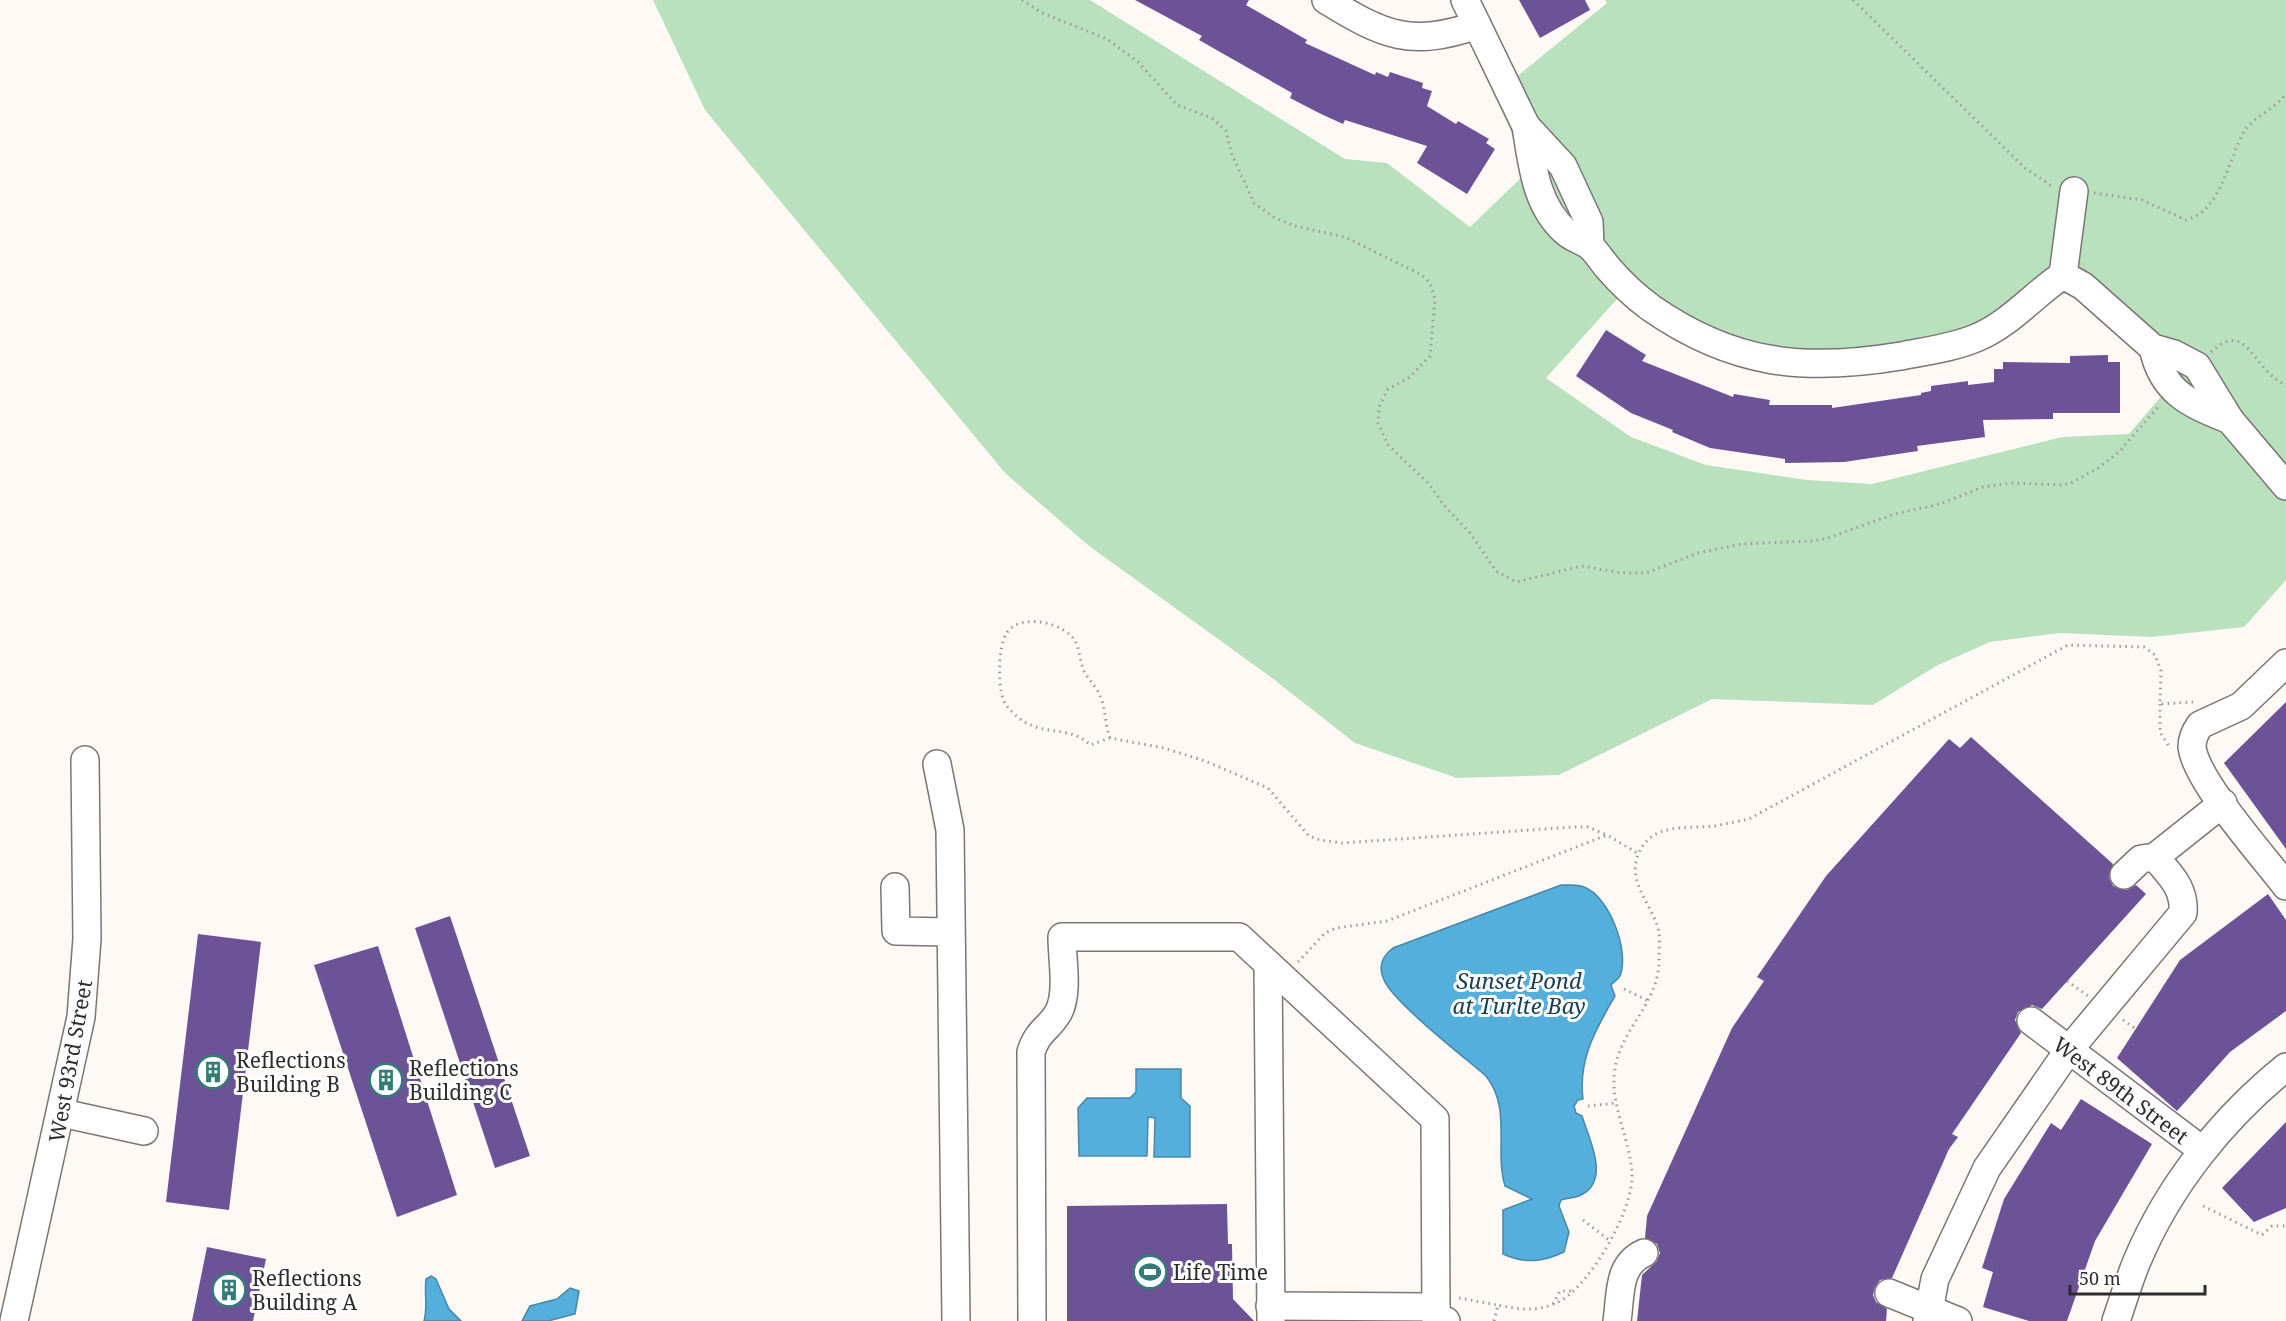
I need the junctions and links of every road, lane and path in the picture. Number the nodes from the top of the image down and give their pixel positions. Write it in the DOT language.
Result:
graph roads {
  1 [pos="1022,0"];
  2 [pos="1326,0"];
  3 [pos="1465,0"];
  4 [pos="1853,0"];
  5 [pos="1477,25"];
  6 [pos="2286,93"];
  7 [pos="2074,191"];
  8 [pos="2063,275"];
  9 [pos="2153,348"];
  10 [pos="2197,366"];
  11 [pos="2286,386"];
  12 [pos="2172,388"];
  13 [pos="2230,420"];
  14 [pos="2286,486"];
  15 [pos="2286,663"];
  16 [pos="2198,702"];
  17 [pos="2160,704"];
  18 [pos="1110,738"];
  19 [pos="2175,756"];
  20 [pos="85,760"];
  21 [pos="937,764"];
  22 [pos="2223,803"];
  23 [pos="1606,835"];
  24 [pos="1638,854"];
  25 [pos="2155,857"];
  26 [pos="2124,875"];
  27 [pos="2286,886"];
  28 [pos="895,887"];
  29 [pos="950,932"];
  30 [pos="1275,971"];
  31 [pos="1624,989"];
  32 [pos="1649,1001"];
  33 [pos="2031,1021"];
  34 [pos="2068,1051"];
  35 [pos="2286,1067"];
  36 [pos="1616,1103"];
  37 [pos="1588,1106"];
  38 [pos="62,1113"];
  39 [pos="144,1131"];
  40 [pos="2202,1150"];
  41 [pos="2204,1206"];
  42 [pos="1583,1220"];
  43 [pos="2286,1226"];
  44 [pos="1609,1240"];
  45 [pos="1644,1253"];
  46 [pos="1575,1291"];
  47 [pos="1889,1293"];
  48 [pos="1553,1304"];
  49 [pos="1498,1305"];
  50 [pos="1442,1313"];
  51 [pos="1270,1314"];
  52 [pos="1929,1315"];
  53 [pos="14,1321"];
  54 [pos="956,1321"];
  55 [pos="1032,1321"];
  56 [pos="1494,1321"];
  57 [pos="1617,1321"];
  58 [pos="1958,1321"];
  59 [pos="2116,1321"];
  1 -- 12 [label="path"];
  2 -- 5 [label="street"];
  3 -- 5 [label="street"];
  4 -- 7 [label="path"];
  5 -- 8 [label="street"];
  6 -- 7 [label="path"];
  7 -- 8 [label="street"];
  8 -- 9 [label="street"];
  9 -- 10 [label="street"];
  9 -- 12 [label="street"];
  10 -- 11 [label="path"];
  10 -- 13 [label="street"];
  12 -- 13 [label="street"];
  13 -- 14 [label="street"];
  15 -- 22 [label="street"];
  16 -- 17 [label="path"];
  17 -- 19 [label="path"];
  17 -- 24 [label="path"];
  18 -- 18 [label="path"];
  18 -- 23 [label="path"];
  20 -- 38 [label="street, West 93rd Street"];
  21 -- 29 [label="street"];
  22 -- 25 [label="street"];
  22 -- 27 [label="street"];
  23 -- 24 [label="path"];
  23 -- 30 [label="path"];
  24 -- 32 [label="path"];
  25 -- 26 [label="street"];
  25 -- 34 [label="street"];
  28 -- 29 [label="street"];
  29 -- 54 [label="street"];
  30 -- 50 [label="street"];
  30 -- 51 [label="street"];
  30 -- 55 [label="street"];
  31 -- 32 [label="path"];
  32 -- 36 [label="path"];
  33 -- 34 [label="street, West 89th Street"];
  34 -- 40 [label="street, West 89th Street"];
  34 -- 52 [label="street"];
  35 -- 40 [label="street"];
  36 -- 37 [label="path"];
  36 -- 44 [label="path"];
  38 -- 39 [label="street"];
  38 -- 53 [label="street, West 93rd Street"];
  40 -- 59 [label="street, West 89th Street"];
  41 -- 43 [label="path"];
  42 -- 44 [label="path"];
  44 -- 46 [label="path"];
  45 -- 57 [label="street"];
  46 -- 48 [label="path"];
  46 -- 48 [label="path"];
  47 -- 52 [label="street"];
  48 -- 49 [label="path"];
  49 -- 50 [label="path"];
  49 -- 56 [label="path"];
  50 -- 51 [label="street"];
  52 -- 58 [label="street"];
}
